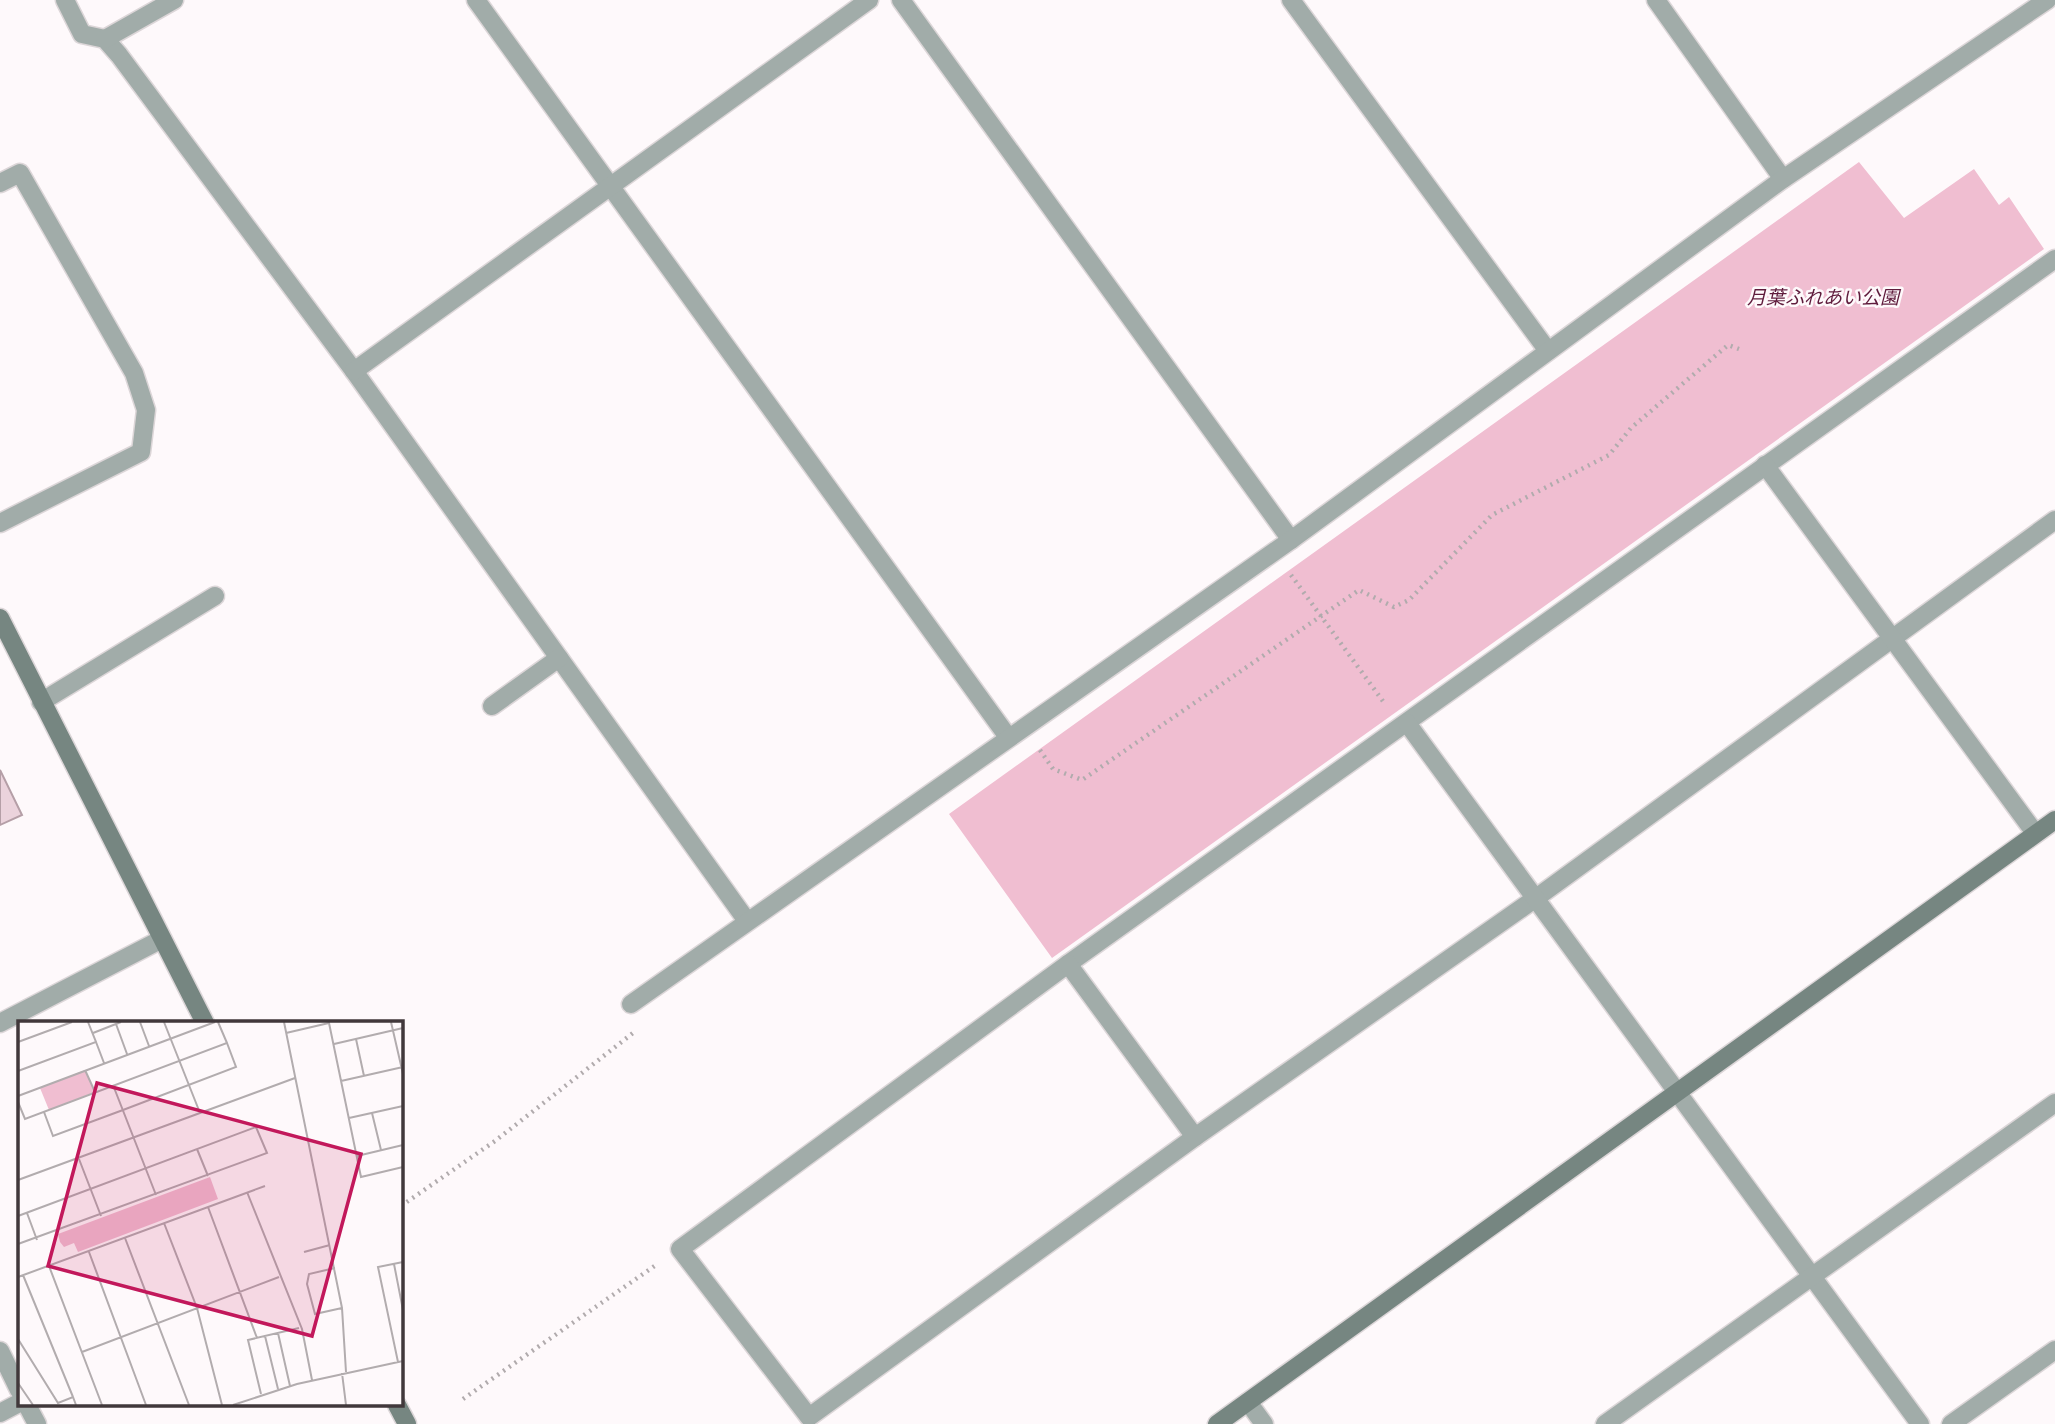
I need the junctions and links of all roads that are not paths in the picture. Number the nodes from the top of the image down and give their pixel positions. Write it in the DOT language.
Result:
graph roads {
  1 [pos="65,0"];
  2 [pos="174,0"];
  3 [pos="476,0"];
  4 [pos="869,0"];
  5 [pos="901,0"];
  6 [pos="1291,0"];
  7 [pos="1656,0"];
  8 [pos="2043,1"];
  9 [pos="105,38"];
  10 [pos="1783,179"];
  11 [pos="0,183"];
  12 [pos="613,187"];
  13 [pos="2055,259"];
  14 [pos="1548,351"];
  15 [pos="354,371"];
  16 [pos="1765,465"];
  17 [pos="2055,520"];
  18 [pos="0,523"];
  19 [pos="1291,540"];
  20 [pos="215,597"];
  21 [pos="0,618"];
  22 [pos="1894,636"];
  23 [pos="559,658"];
  24 [pos="41,702"];
  25 [pos="492,706"];
  26 [pos="1405,725"];
  27 [pos="1008,737"];
  28 [pos="2055,820"];
  29 [pos="2035,834"];
  30 [pos="1536,898"];
  31 [pos="747,921"];
  32 [pos="162,939"];
  33 [pos="1068,964"];
  34 [pos="631,1004"];
  35 [pos="204,1021"];
  36 [pos="0,1023"];
  37 [pos="1678,1092"];
  38 [pos="2055,1103"];
  39 [pos="1195,1137"];
  40 [pos="1813,1275"];
  41 [pos="0,1352"];
  42 [pos="2054,1353"];
  43 [pos="18,1388"];
  44 [pos="1248,1402"];
  45 [pos="18,1404"];
  46 [pos="28,1406"];
  47 [pos="398,1406"];
  48 [pos="0,1413"];
  49 [pos="37,1424"];
  50 [pos="407,1424"];
  51 [pos="1217,1424"];
  52 [pos="1264,1424"];
  53 [pos="1605,1424"];
  54 [pos="1920,1424"];
  55 [pos="1951,1424"];
  1 -- 9 [label="street"];
  2 -- 9 [label="street"];
  3 -- 12 [label="street"];
  4 -- 12 [label="street"];
  5 -- 19 [label="street"];
  6 -- 14 [label="street"];
  7 -- 10 [label="street"];
  8 -- 10 [label="street"];
  9 -- 15 [label="street"];
  10 -- 14 [label="street"];
  11 -- 18 [label="street"];
  12 -- 15 [label="street"];
  12 -- 27 [label="street"];
  13 -- 16 [label="street"];
  14 -- 19 [label="street"];
  15 -- 23 [label="street"];
  16 -- 22 [label="street"];
  16 -- 26 [label="street"];
  17 -- 22 [label="street"];
  19 -- 27 [label="street"];
  20 -- 24 [label="street"];
  21 -- 24 [label="street"];
  22 -- 29 [label="street"];
  22 -- 30 [label="street"];
  23 -- 25 [label="street"];
  23 -- 31 [label="street"];
  24 -- 32 [label="street"];
  26 -- 30 [label="street"];
  26 -- 33 [label="street"];
  27 -- 31 [label="street"];
  28 -- 29 [label="street"];
  29 -- 37 [label="street"];
  30 -- 37 [label="street"];
  30 -- 39 [label="street"];
  31 -- 34 [label="street"];
  32 -- 35 [label="street"];
  32 -- 36 [label="street"];
  33 -- 39 [label="street"];
  33 -- 39 [label="street"];
  37 -- 40 [label="street"];
  37 -- 44 [label="street"];
  38 -- 40 [label="street"];
  40 -- 53 [label="street"];
  40 -- 54 [label="street"];
  41 -- 43 [label="street"];
  42 -- 55 [label="street"];
  44 -- 51 [label="street"];
  44 -- 52 [label="street"];
  45 -- 48 [label="street"];
  46 -- 49 [label="street"];
  47 -- 50 [label="street"];
}
